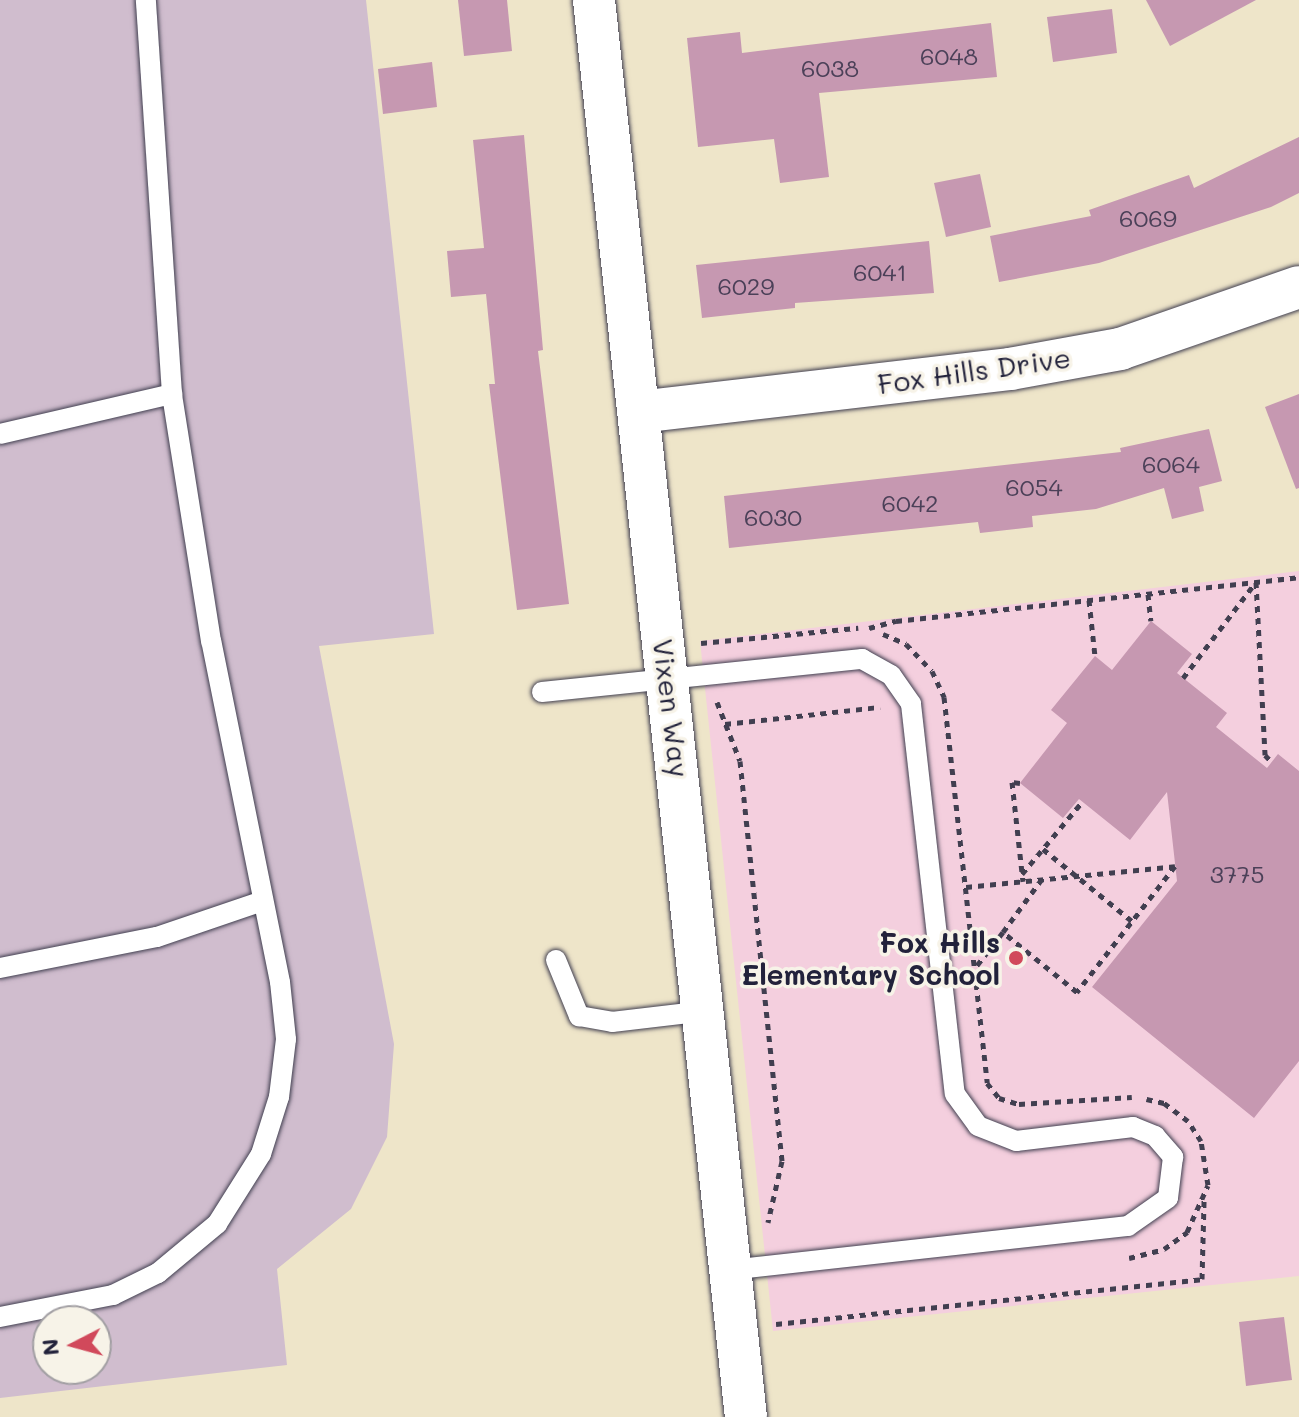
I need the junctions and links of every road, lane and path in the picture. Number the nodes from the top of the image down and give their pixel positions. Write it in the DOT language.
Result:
graph roads {
  1 [pos="146,0"];
  2 [pos="594,0"];
  3 [pos="1299,287"];
  4 [pos="172,394"];
  5 [pos="639,412"];
  6 [pos="0,434"];
  7 [pos="1299,577"];
  8 [pos="1256,582"];
  9 [pos="1148,594"];
  10 [pos="1089,600"];
  11 [pos="1151,621"];
  12 [pos="869,628"];
  13 [pos="1095,656"];
  14 [pos="687,677"];
  15 [pos="1183,678"];
  16 [pos="542,692"];
  17 [pos="945,701"];
  18 [pos="911,704"];
  19 [pos="725,724"];
  20 [pos="1272,762"];
  21 [pos="1020,783"];
  22 [pos="1082,802"];
  23 [pos="1043,849"];
  24 [pos="1077,876"];
  25 [pos="1022,878"];
  26 [pos="1042,879"];
  27 [pos="966,887"];
  28 [pos="263,901"];
  29 [pos="1132,921"];
  30 [pos="1003,932"];
  31 [pos="556,960"];
  32 [pos="0,968"];
  33 [pos="975,968"];
  34 [pos="705,1011"];
  35 [pos="1204,1200"];
  36 [pos="1127,1258"];
  37 [pos="748,1268"];
  38 [pos="0,1317"];
  39 [pos="766,1325"];
  40 [pos="746,1417"];
  1 -- 4 [label="lane"];
  2 -- 5 [label="street, Vixen Way"];
  3 -- 5 [label="street, Fox Hills Drive"];
  4 -- 6 [label="lane"];
  4 -- 28 [label="lane"];
  5 -- 14 [label="street, Vixen Way"];
  7 -- 8 [label="path"];
  8 -- 9 [label="path"];
  8 -- 15 [label="path"];
  8 -- 20 [label="path"];
  9 -- 10 [label="path"];
  9 -- 11 [label="path"];
  10 -- 12 [label="path"];
  10 -- 13 [label="path"];
  12 -- 14 [label="path"];
  12 -- 17 [label="path"];
  14 -- 16 [label="lane"];
  14 -- 18 [label="lane"];
  14 -- 19 [label="path"];
  14 -- 34 [label="street, Vixen Way"];
  17 -- 18 [label="path"];
  17 -- 27 [label="path"];
  18 -- 19 [label="path"];
  18 -- 37 [label="lane"];
  19 -- 37 [label="path"];
  21 -- 25 [label="path"];
  22 -- 23 [label="path"];
  23 -- 24 [label="path"];
  23 -- 25 [label="path"];
  24 -- 26 [label="path"];
  24 -- 29 [label="path"];
  24 -- 29 [label="path"];
  25 -- 26 [label="path"];
  25 -- 27 [label="path"];
  26 -- 30 [label="path"];
  27 -- 33 [label="path"];
  28 -- 32 [label="lane"];
  28 -- 38 [label="lane"];
  29 -- 30 [label="path"];
  30 -- 33 [label="path"];
  31 -- 34 [label="lane"];
  33 -- 35 [label="path"];
  34 -- 37 [label="street, Vixen Way"];
  35 -- 36 [label="path"];
  35 -- 39 [label="path"];
  37 -- 40 [label="street, Vixen Way"];
}
